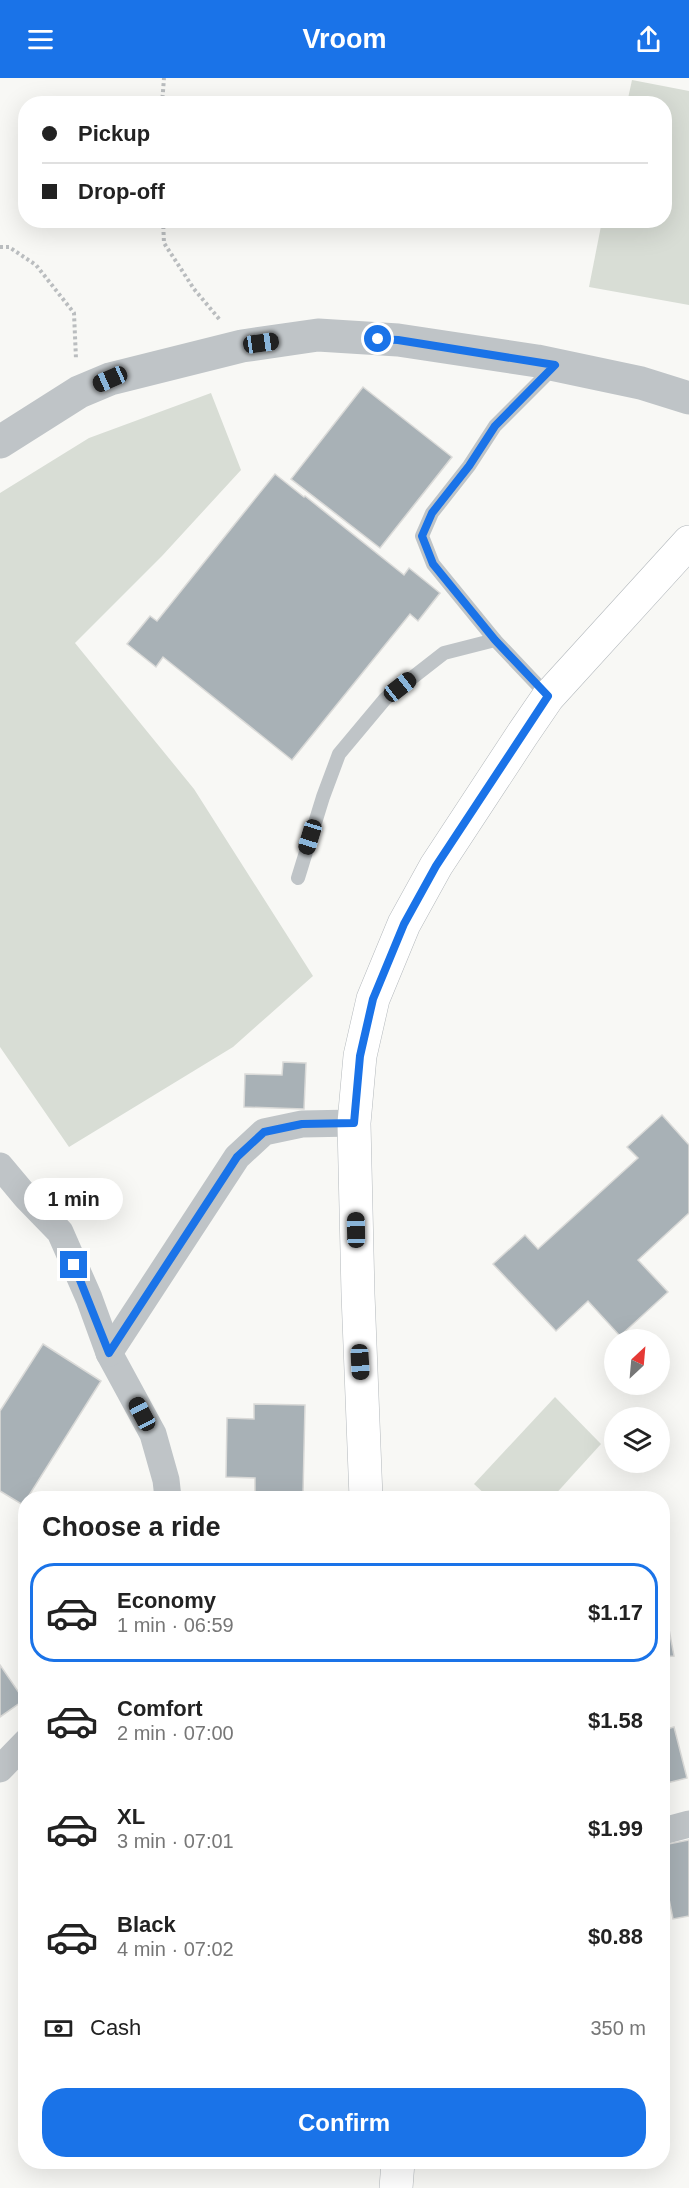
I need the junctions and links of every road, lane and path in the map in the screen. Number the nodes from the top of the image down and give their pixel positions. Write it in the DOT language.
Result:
graph roads {
  1 [pos="164,78"];
  2 [pos="163,96"];
  3 [pos="163,228"];
  4 [pos="0,247"];
  5 [pos="242,346"];
  6 [pos="555,365"];
  7 [pos="79,392"];
  8 [pos="689,398"];
  9 [pos="0,442"];
  10 [pos="689,542"];
  11 [pos="495,640"];
  12 [pos="548,696"];
  13 [pos="298,878"];
  14 [pos="354,1123"];
  15 [pos="0,1166"];
  16 [pos="109,1353"];
  17 [pos="167,1491"];
  18 [pos="366,1491"];
  19 [pos="18,1750"];
  20 [pos="0,1769"];
  21 [pos="689,1824"];
  22 [pos="670,1829"];
  23 [pos="397,2169"];
  24 [pos="396,2188"];
  1 -- 2 [label="path"];
  3 -- 5 [label="path"];
  4 -- 7 [label="path"];
  5 -- 6 [label="street"];
  5 -- 7 [label="street"];
  6 -- 8 [label="street"];
  6 -- 11 [label="lane"];
  7 -- 9 [label="street"];
  10 -- 12 [label="main road"];
  11 -- 12 [label="lane"];
  11 -- 13 [label="lane"];
  12 -- 14 [label="main road"];
  14 -- 16 [label="street"];
  14 -- 18 [label="main road"];
  15 -- 16 [label="street"];
  16 -- 17 [label="street"];
  19 -- 20 [label="street"];
  21 -- 22 [label="street"];
  23 -- 24 [label="main road"];
}
